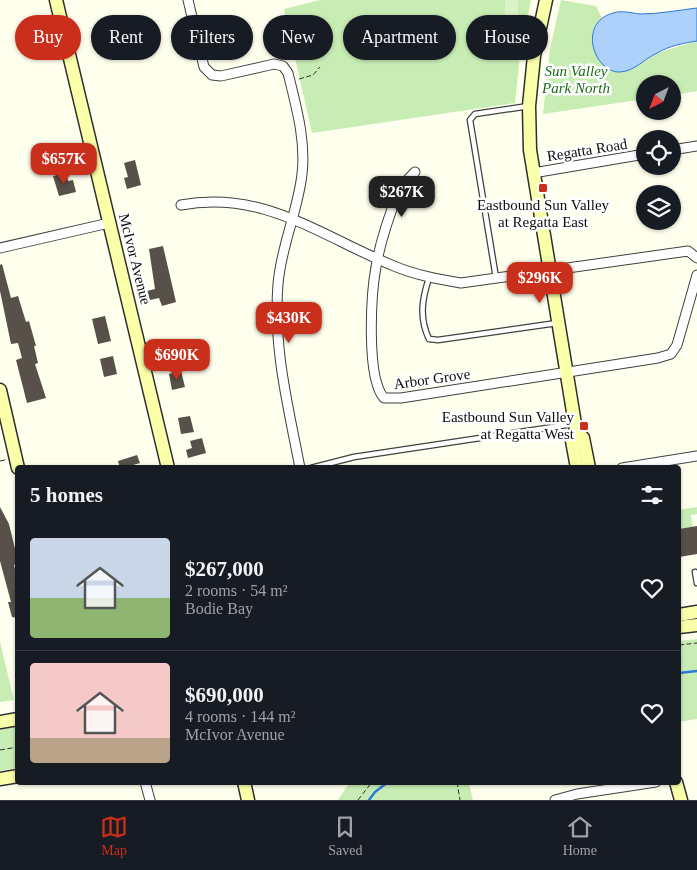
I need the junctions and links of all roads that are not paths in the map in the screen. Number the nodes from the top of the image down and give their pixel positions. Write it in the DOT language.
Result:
graph roads {
  1 [pos="56,0"];
  2 [pos="188,0"];
  3 [pos="546,0"];
  4 [pos="528,106"];
  5 [pos="697,146"];
  6 [pos="681,149"];
  7 [pos="636,156"];
  8 [pos="414,172"];
  9 [pos="533,173"];
  10 [pos="181,205"];
  11 [pos="291,219"];
  12 [pos="109,223"];
  13 [pos="0,248"];
  14 [pos="697,258"];
  15 [pos="378,259"];
  16 [pos="549,272"];
  17 [pos="697,275"];
  18 [pos="429,278"];
  19 [pos="496,279"];
  20 [pos="557,323"];
  21 [pos="566,373"];
  22 [pos="0,394"];
  23 [pos="575,427"];
  24 [pos="697,456"];
  25 [pos="17,465"];
  26 [pos="167,465"];
  27 [pos="299,465"];
  28 [pos="323,465"];
  29 [pos="576,465"];
  30 [pos="588,465"];
  31 [pos="641,465"];
  32 [pos="695,572"];
  33 [pos="697,583"];
  34 [pos="697,612"];
  35 [pos="681,615"];
  36 [pos="697,625"];
  37 [pos="681,627"];
  38 [pos="15,720"];
  39 [pos="0,722"];
  40 [pos="15,776"];
  41 [pos="0,779"];
  42 [pos="146,785"];
  43 [pos="245,785"];
  44 [pos="640,785"];
  45 [pos="677,785"];
  46 [pos="578,797"];
  47 [pos="150,800"];
  48 [pos="248,800"];
  49 [pos="555,800"];
  50 [pos="681,800"];
  1 -- 12 [label="street, McIvor Avenue"];
  2 -- 11 [label="street"];
  3 -- 4 [label="street"];
  4 -- 9 [label="street"];
  4 -- 19 [label="lane"];
  5 -- 6 [label="street"];
  7 -- 9 [label="street, Regatta Road"];
  8 -- 15 [label="street"];
  9 -- 16 [label="street"];
  10 -- 11 [label="street"];
  11 -- 15 [label="street"];
  11 -- 27 [label="street"];
  12 -- 13 [label="street"];
  12 -- 26 [label="street, McIvor Avenue"];
  14 -- 16 [label="street"];
  15 -- 18 [label="street"];
  15 -- 21 [label="street, Arbor Grove"];
  16 -- 19 [label="street"];
  16 -- 20 [label="street"];
  17 -- 21 [label="street"];
  18 -- 19 [label="street"];
  18 -- 20 [label="lane"];
  20 -- 21 [label="street"];
  21 -- 23 [label="street"];
  22 -- 25 [label="street"];
  23 -- 28 [label="lane"];
  23 -- 29 [label="street"];
  23 -- 30 [label="street"];
  24 -- 31 [label="street"];
  32 -- 33 [label="lane"];
  34 -- 35 [label="street"];
  36 -- 37 [label="street"];
  38 -- 39 [label="street"];
  40 -- 41 [label="street"];
  42 -- 47 [label="street"];
  43 -- 48 [label="street"];
  44 -- 46 [label="street"];
  45 -- 50 [label="street"];
  46 -- 49 [label="street"];
}
